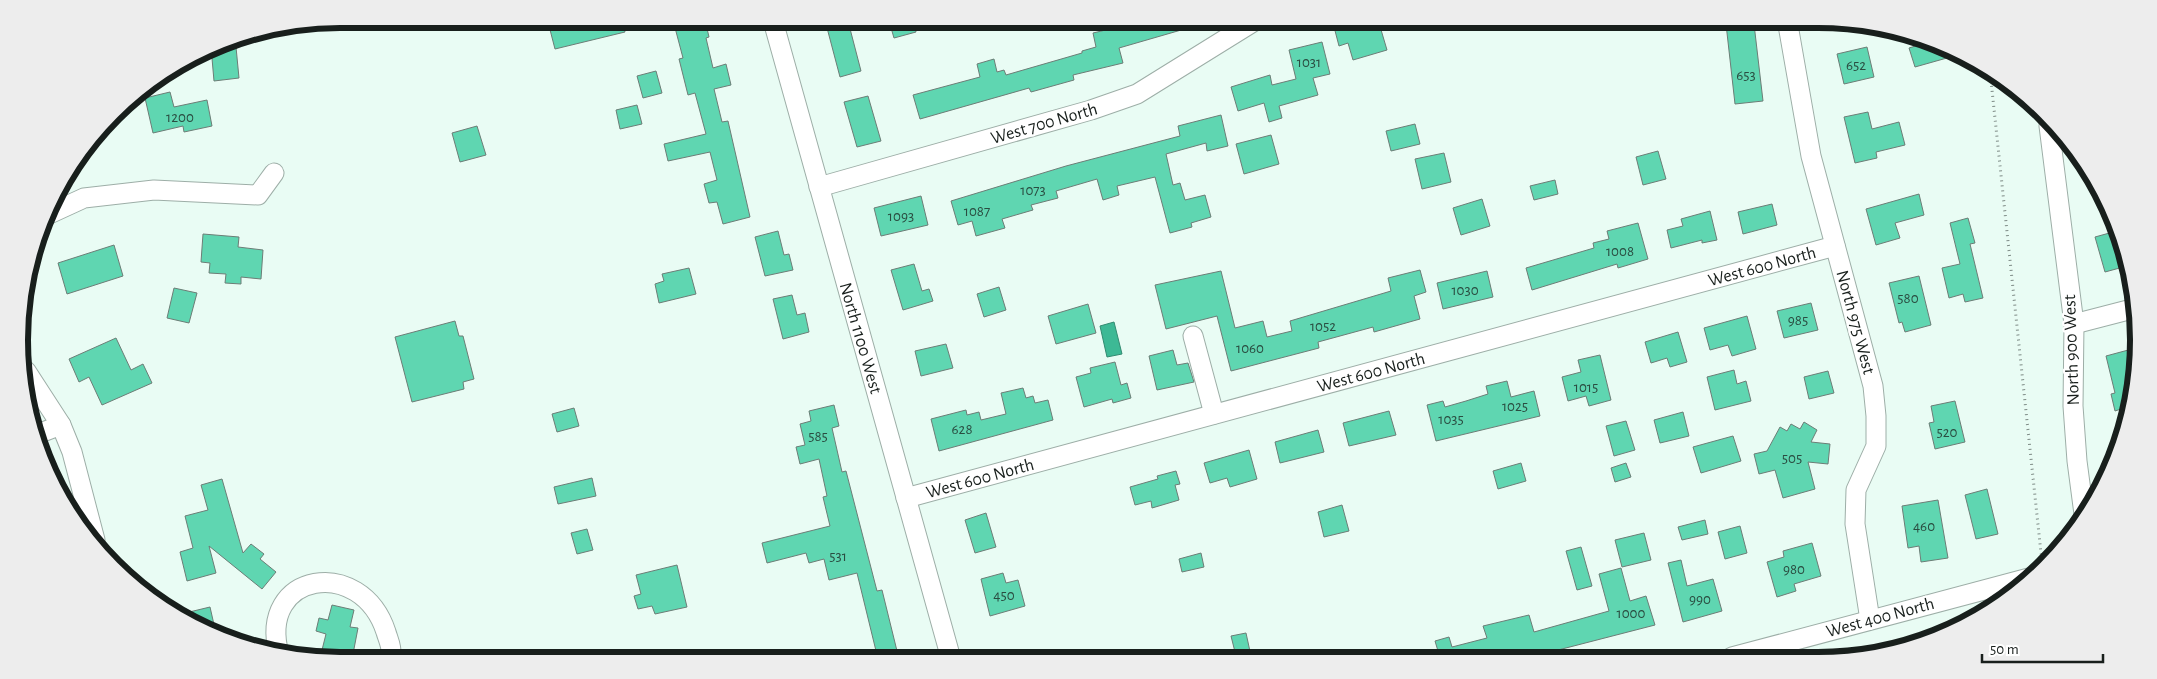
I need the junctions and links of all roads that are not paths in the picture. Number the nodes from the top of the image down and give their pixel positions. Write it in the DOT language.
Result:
graph roads {
  1 [pos="775,28"];
  2 [pos="1243,28"];
  3 [pos="1789,28"];
  4 [pos="2050,132"];
  5 [pos="274,173"];
  6 [pos="819,187"];
  7 [pos="55,211"];
  8 [pos="1835,246"];
  9 [pos="2128,310"];
  10 [pos="2074,324"];
  11 [pos="1193,336"];
  12 [pos="30,377"];
  13 [pos="1214,414"];
  14 [pos="61,425"];
  15 [pos="42,432"];
  16 [pos="906,498"];
  17 [pos="2083,504"];
  18 [pos="92,529"];
  19 [pos="2013,582"];
  20 [pos="1870,620"];
  21 [pos="277,645"];
  22 [pos="390,652"];
  23 [pos="949,652"];
  24 [pos="1751,652"];
  1 -- 6 [label="street, North 1100 West"];
  2 -- 6 [label="street, West 700 North"];
  3 -- 8 [label="street, North 975 West"];
  4 -- 10 [label="street, North 900 West"];
  5 -- 7 [label="street"];
  6 -- 16 [label="street, North 1100 West"];
  8 -- 13 [label="street, West 600 North"];
  8 -- 20 [label="street, North 975 West"];
  9 -- 10 [label="street"];
  10 -- 17 [label="street, North 900 West"];
  11 -- 13 [label="street"];
  12 -- 14 [label="street"];
  13 -- 16 [label="street, West 600 North"];
  14 -- 15 [label="street"];
  14 -- 18 [label="street"];
  16 -- 23 [label="street, North 1100 West"];
  19 -- 20 [label="street, West 400 North"];
  20 -- 24 [label="street, West 400 North"];
  21 -- 22 [label="street"];
}
